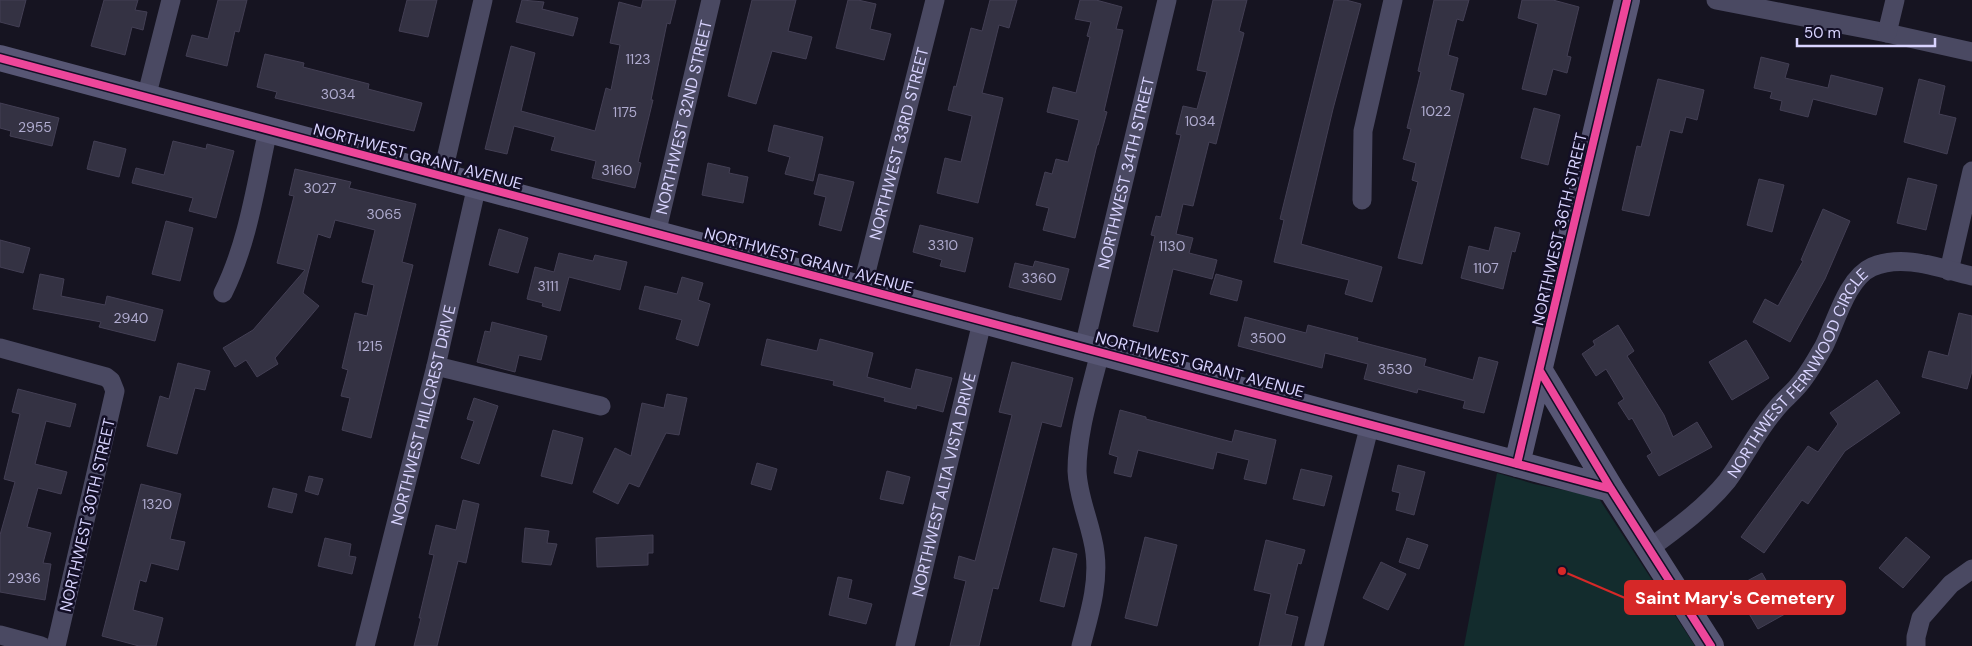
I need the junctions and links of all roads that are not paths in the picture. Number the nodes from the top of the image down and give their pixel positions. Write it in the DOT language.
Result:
graph roads {
  1 [pos="171,0"];
  2 [pos="483,0"];
  3 [pos="711,0"];
  4 [pos="935,0"];
  5 [pos="1167,0"];
  6 [pos="1394,0"];
  7 [pos="1627,0"];
  8 [pos="1716,0"];
  9 [pos="1895,0"];
  10 [pos="1888,33"];
  11 [pos="1972,52"];
  12 [pos="0,58"];
  13 [pos="146,98"];
  14 [pos="268,130"];
  15 [pos="1972,171"];
  16 [pos="442,176"];
  17 [pos="477,185"];
  18 [pos="1362,200"];
  19 [pos="656,234"];
  20 [pos="1949,271"];
  21 [pos="1972,276"];
  22 [pos="862,288"];
  23 [pos="223,293"];
  24 [pos="982,322"];
  25 [pos="0,348"];
  26 [pos="1092,350"];
  27 [pos="436,366"];
  28 [pos="1540,370"];
  29 [pos="601,406"];
  30 [pos="1370,424"];
  31 [pos="1517,464"];
  32 [pos="1611,489"];
  33 [pos="1650,548"];
  34 [pos="1972,569"];
  35 [pos="0,635"];
  36 [pos="41,646"];
  37 [pos="56,646"];
  38 [pos="365,646"];
  39 [pos="905,646"];
  40 [pos="1081,646"];
  41 [pos="1314,646"];
  42 [pos="1711,646"];
  43 [pos="1916,646"];
  1 -- 13 [label="street"];
  2 -- 16 [label="street"];
  3 -- 19 [label="street, NORTHWEST 32ND STREET"];
  4 -- 22 [label="street, NORTHWEST 33RD STREET"];
  5 -- 26 [label="street, NORTHWEST 34TH STREET"];
  6 -- 18 [label="street"];
  7 -- 28 [label="street, NORTHWEST 36TH STREET"];
  8 -- 10 [label="street"];
  9 -- 10 [label="street"];
  10 -- 11 [label="street"];
  12 -- 13 [label="street, NORTHWEST GRANT AVENUE"];
  13 -- 14 [label="street, NORTHWEST GRANT AVENUE"];
  14 -- 16 [label="street, NORTHWEST GRANT AVENUE"];
  14 -- 23 [label="street"];
  15 -- 20 [label="street"];
  16 -- 17 [label="street, NORTHWEST GRANT AVENUE"];
  17 -- 19 [label="street, NORTHWEST GRANT AVENUE"];
  17 -- 27 [label="street, NORTHWEST HILLCREST DRIVE"];
  19 -- 22 [label="street, NORTHWEST GRANT AVENUE"];
  20 -- 21 [label="street, NORTHWEST FERNWOOD CIRCLE"];
  20 -- 33 [label="street, NORTHWEST FERNWOOD CIRCLE"];
  22 -- 24 [label="street, NORTHWEST GRANT AVENUE"];
  24 -- 26 [label="street, NORTHWEST GRANT AVENUE"];
  24 -- 39 [label="street, NORTHWEST ALTA VISTA DRIVE"];
  25 -- 37 [label="street, NORTHWEST 30TH STREET"];
  26 -- 30 [label="street, NORTHWEST GRANT AVENUE"];
  26 -- 40 [label="street, NORTHWEST 34TH STREET"];
  27 -- 29 [label="street"];
  27 -- 38 [label="street, NORTHWEST HILLCREST DRIVE"];
  28 -- 31 [label="street, NORTHWEST 36TH STREET"];
  28 -- 32 [label="street"];
  30 -- 31 [label="street, NORTHWEST GRANT AVENUE"];
  30 -- 41 [label="street"];
  31 -- 32 [label="street, NORTHWEST GRANT AVENUE"];
  32 -- 33 [label="street"];
  33 -- 42 [label="street"];
  34 -- 43 [label="street"];
  35 -- 36 [label="street"];
}
